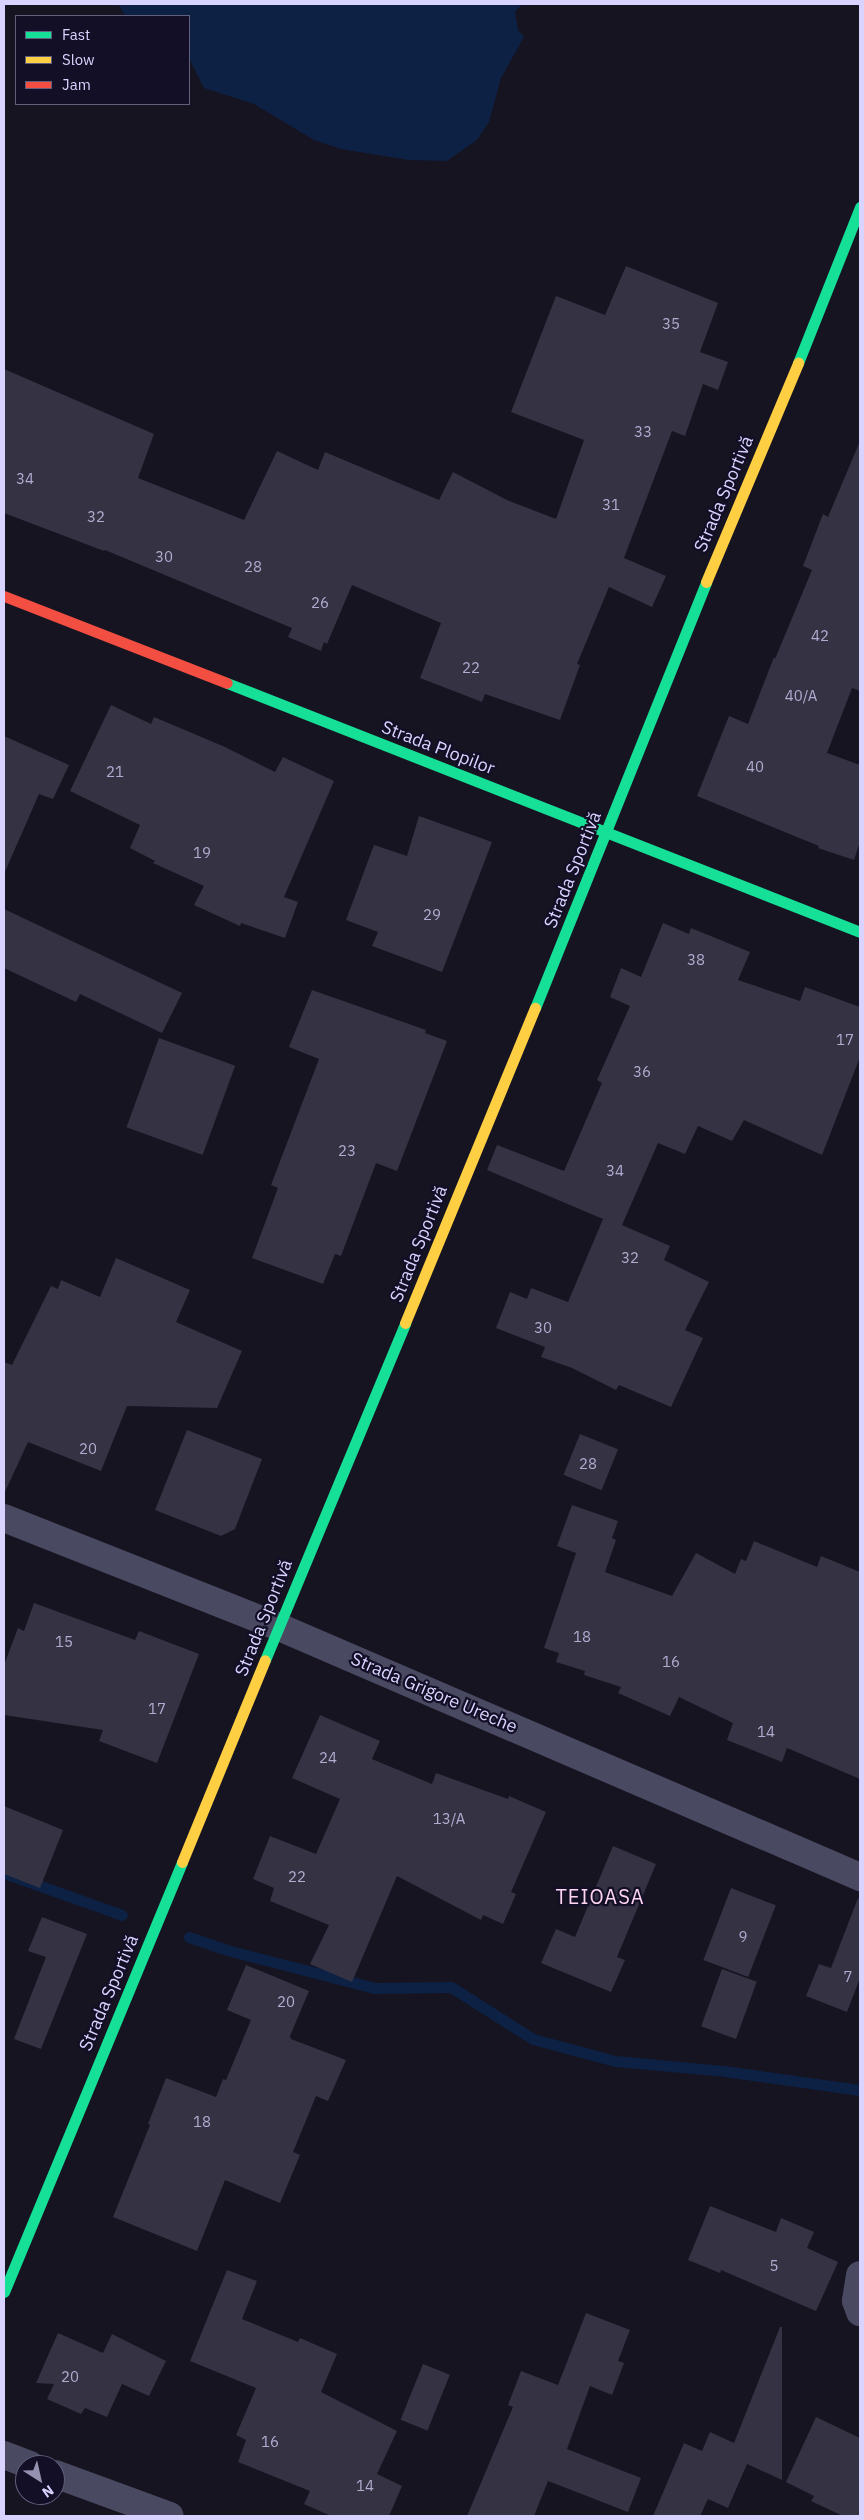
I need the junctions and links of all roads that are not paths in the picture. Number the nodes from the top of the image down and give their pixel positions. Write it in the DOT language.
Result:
graph roads {
  1 [pos="860,208"];
  2 [pos="4,596"];
  3 [pos="607,833"];
  4 [pos="860,932"];
  5 [pos="4,1518"];
  6 [pos="280,1627"];
  7 [pos="860,1877"];
  8 [pos="860,2275"];
  9 [pos="4,2292"];
  10 [pos="860,2312"];
  11 [pos="65,2478"];
  12 [pos="170,2516"];
  1 -- 3 [label="street, Strada Sportivă"];
  2 -- 3 [label="street, Strada Plopilor"];
  3 -- 4 [label="street, Strada Plopilor"];
  3 -- 6 [label="street, Strada Sportivă"];
  5 -- 6 [label="street, Strada Grigore Ureche"];
  6 -- 7 [label="street, Strada Grigore Ureche"];
  6 -- 9 [label="street, Strada Sportivă"];
  8 -- 10 [label="street"];
  11 -- 12 [label="street"];
}
